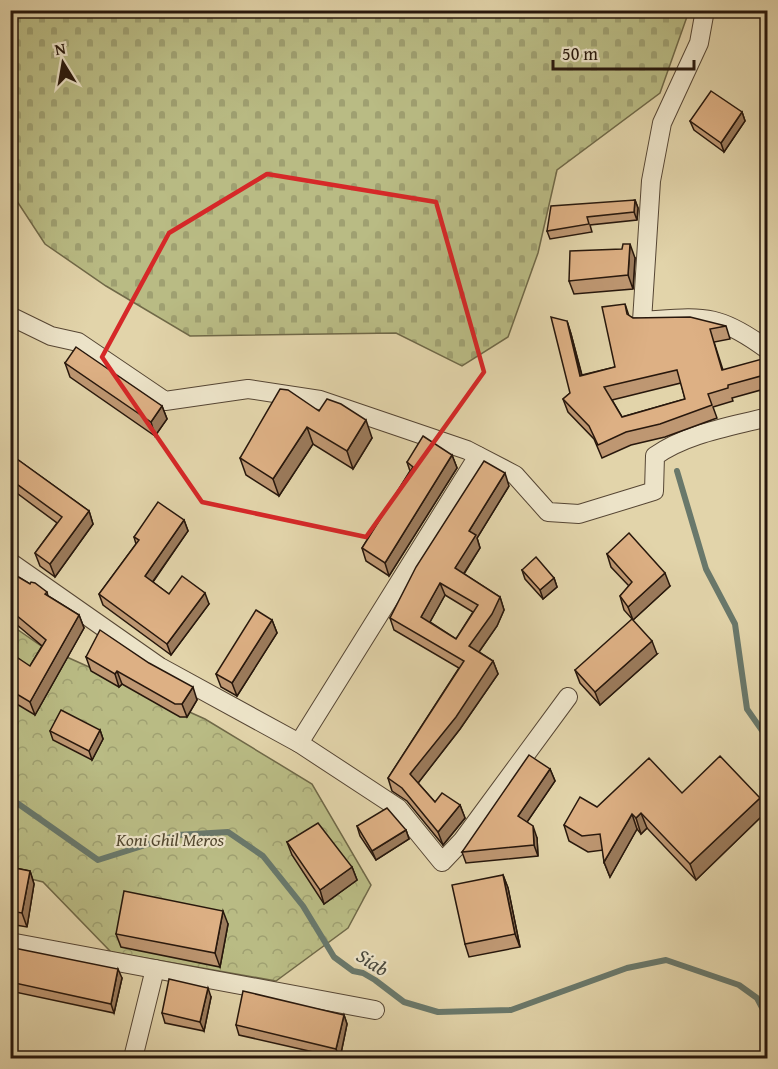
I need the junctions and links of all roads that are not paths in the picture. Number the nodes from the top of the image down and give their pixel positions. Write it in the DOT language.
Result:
graph roads {
  1 [pos="705,10"];
  2 [pos="10,316"];
  3 [pos="768,350"];
  4 [pos="768,417"];
  5 [pos="478,456"];
  6 [pos="10,562"];
  7 [pos="568,697"];
  8 [pos="299,743"];
  9 [pos="10,942"];
  10 [pos="155,969"];
  11 [pos="375,1010"];
  12 [pos="133,1059"];
  1 -- 3 [label="street"];
  2 -- 5 [label="street"];
  4 -- 5 [label="street"];
  5 -- 8 [label="street"];
  6 -- 8 [label="street"];
  7 -- 8 [label="street"];
  9 -- 10 [label="street"];
  10 -- 11 [label="street"];
  10 -- 12 [label="street"];
}
